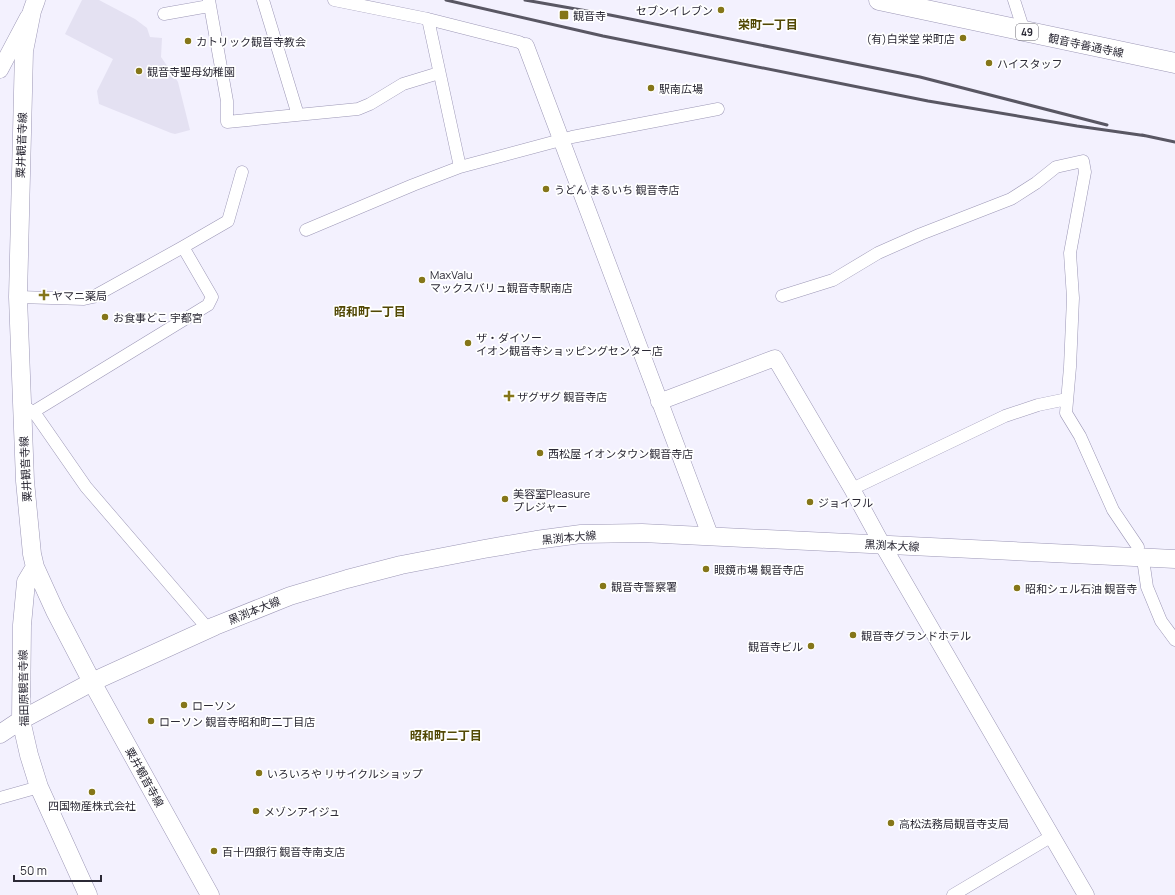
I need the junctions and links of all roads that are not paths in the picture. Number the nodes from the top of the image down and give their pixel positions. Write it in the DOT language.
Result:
graph roads {
  1 [pos="264,0"];
  2 [pos="334,0"];
  3 [pos="879,0"];
  4 [pos="1014,0"];
  5 [pos="209,3"];
  6 [pos="34,5"];
  7 [pos="164,14"];
  8 [pos="428,19"];
  9 [pos="1024,31"];
  10 [pos="526,46"];
  11 [pos="1175,63"];
  12 [pos="0,70"];
  13 [pos="439,73"];
  14 [pos="718,109"];
  15 [pos="298,115"];
  16 [pos="561,140"];
  17 [pos="460,166"];
  18 [pos="242,172"];
  19 [pos="306,230"];
  20 [pos="183,247"];
  21 [pos="782,296"];
  22 [pos="18,297"];
  23 [pos="1067,399"];
  24 [pos="659,402"];
  25 [pos="27,408"];
  26 [pos="852,489"];
  27 [pos="710,536"];
  28 [pos="882,544"];
  29 [pos="1138,547"];
  30 [pos="1175,559"];
  31 [pos="1144,566"];
  32 [pos="35,567"];
  33 [pos="203,623"];
  34 [pos="1175,640"];
  35 [pos="92,682"];
  36 [pos="22,720"];
  37 [pos="0,734"];
  38 [pos="39,787"];
  39 [pos="0,798"];
  40 [pos="1052,836"];
  41 [pos="88,895"];
  42 [pos="210,895"];
  43 [pos="953,895"];
  44 [pos="1086,895"];
  1 -- 15 [label="street"];
  2 -- 8 [label="street"];
  3 -- 9 [label="main road, 観音寺善通寺線 / 49"];
  4 -- 9 [label="street"];
  5 -- 7 [label="street"];
  5 -- 15 [label="street"];
  6 -- 12 [label="street"];
  6 -- 22 [label="main road, 粟井観音寺線"];
  8 -- 10 [label="street"];
  8 -- 13 [label="street"];
  9 -- 11 [label="main road, 観音寺善通寺線 / 49"];
  10 -- 16 [label="street"];
  13 -- 15 [label="street"];
  13 -- 17 [label="street"];
  14 -- 16 [label="street"];
  16 -- 17 [label="street"];
  16 -- 24 [label="street"];
  17 -- 19 [label="street"];
  18 -- 20 [label="street"];
  20 -- 22 [label="street"];
  20 -- 25 [label="street"];
  21 -- 23 [label="street"];
  22 -- 25 [label="main road, 粟井観音寺線"];
  23 -- 26 [label="street"];
  23 -- 29 [label="street"];
  24 -- 26 [label="street"];
  24 -- 27 [label="street"];
  25 -- 32 [label="main road, 粟井観音寺線"];
  25 -- 33 [label="street"];
  26 -- 28 [label="street"];
  27 -- 28 [label="main road, 黒渕本大線"];
  27 -- 35 [label="main road, 黒渕本大線"];
  28 -- 30 [label="main road, 黒渕本大線"];
  28 -- 40 [label="street"];
  31 -- 34 [label="street"];
  32 -- 35 [label="main road, 粟井観音寺線"];
  32 -- 36 [label="main road, 福田原観音寺線"];
  35 -- 36 [label="main road, 黒渕本大線"];
  35 -- 42 [label="main road, 粟井観音寺線"];
  36 -- 37 [label="main road, 黒渕本大線"];
  36 -- 38 [label="main road, 福田原観音寺線"];
  38 -- 39 [label="street"];
  38 -- 41 [label="main road, 福田原観音寺線"];
  40 -- 43 [label="street"];
  40 -- 44 [label="street"];
}
